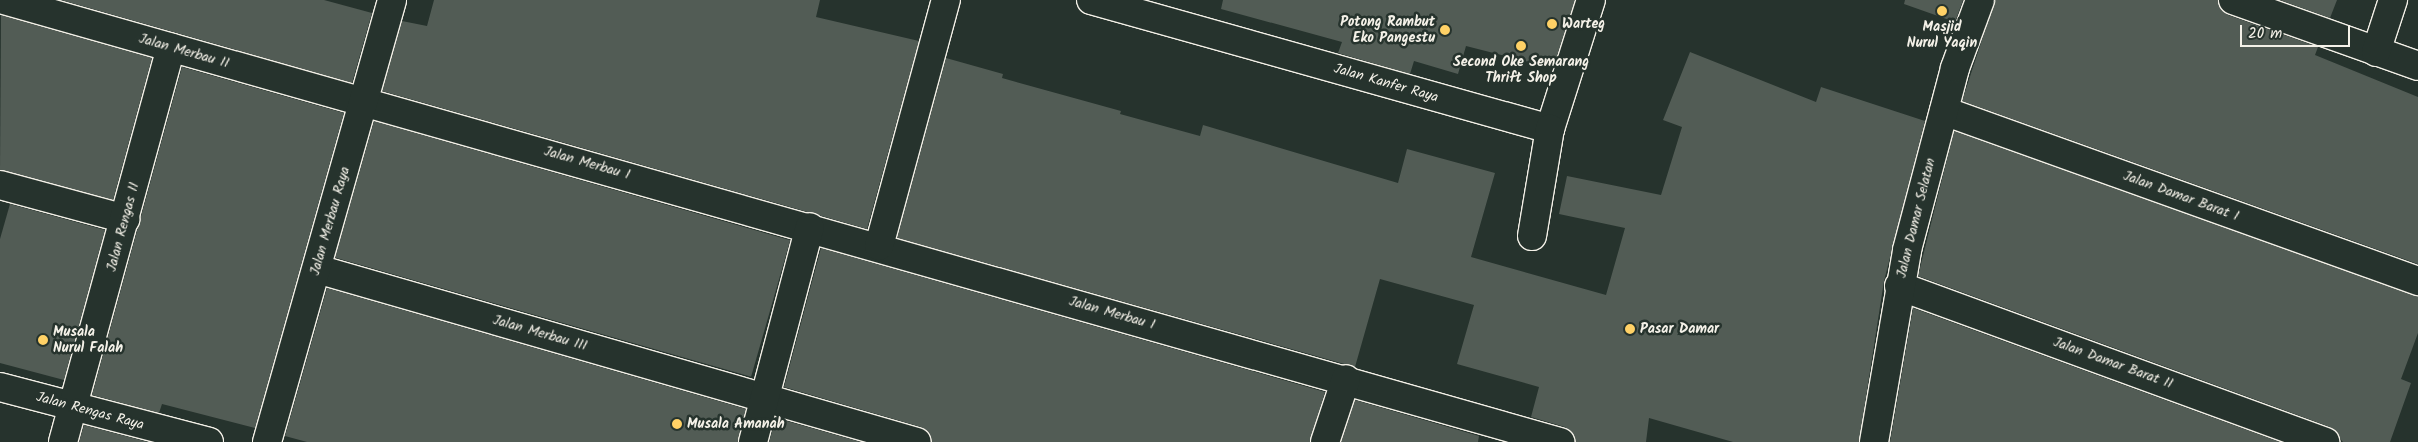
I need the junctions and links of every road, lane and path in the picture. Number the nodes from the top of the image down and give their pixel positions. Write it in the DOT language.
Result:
graph roads {
  1 [pos="4,0"];
  2 [pos="392,0"];
  3 [pos="946,0"];
  4 [pos="1091,0"];
  5 [pos="1591,0"];
  6 [pos="1980,0"];
  7 [pos="2233,0"];
  8 [pos="2393,0"];
  9 [pos="171,47"];
  10 [pos="2376,52"];
  11 [pos="2418,66"];
  12 [pos="365,100"];
  13 [pos="1944,111"];
  14 [pos="1550,130"];
  15 [pos="0,185"];
  16 [pos="125,219"];
  17 [pos="810,226"];
  18 [pos="1532,236"];
  19 [pos="879,246"];
  20 [pos="317,269"];
  21 [pos="2418,281"];
  22 [pos="1899,286"];
  23 [pos="1346,380"];
  24 [pos="0,386"];
  25 [pos="763,398"];
  26 [pos="73,407"];
  27 [pos="63,442"];
  28 [pos="209,442"];
  29 [pos="267,442"];
  30 [pos="752,442"];
  31 [pos="917,442"];
  32 [pos="1326,442"];
  33 [pos="1560,442"];
  34 [pos="1874,442"];
  35 [pos="2325,442"];
  1 -- 9 [label="street, Jalan Merbau II"];
  2 -- 12 [label="street, Jalan Merbau Raya"];
  3 -- 19 [label="street"];
  4 -- 14 [label="street, Jalan Kanfer Raya"];
  5 -- 14 [label="street"];
  6 -- 13 [label="street, Jalan Damar Selatan"];
  7 -- 10 [label="street"];
  8 -- 10 [label="street"];
  9 -- 12 [label="street, Jalan Merbau II"];
  9 -- 16 [label="street, Jalan Rengas II"];
  10 -- 11 [label="street"];
  12 -- 17 [label="street, Jalan Merbau I"];
  12 -- 20 [label="street, Jalan Merbau Raya"];
  13 -- 21 [label="street, Jalan Damar Barat I"];
  13 -- 22 [label="street, Jalan Damar Selatan"];
  14 -- 18 [label="street"];
  15 -- 16 [label="street"];
  16 -- 26 [label="street, Jalan Rengas II"];
  17 -- 19 [label="street, Jalan Merbau I"];
  17 -- 25 [label="street"];
  19 -- 23 [label="street, Jalan Merbau I"];
  20 -- 25 [label="street, Jalan Merbau III"];
  20 -- 29 [label="street, Jalan Merbau Raya"];
  22 -- 34 [label="street, Jalan Damar Selatan"];
  22 -- 35 [label="street, Jalan Damar Barat II"];
  23 -- 32 [label="street"];
  23 -- 33 [label="street, Jalan Merbau I"];
  24 -- 26 [label="street, Jalan Rengas Raya"];
  25 -- 30 [label="street"];
  25 -- 31 [label="street, Jalan Merbau III"];
  26 -- 27 [label="street, Jalan Rengas II"];
  26 -- 28 [label="street, Jalan Rengas Raya"];
}
